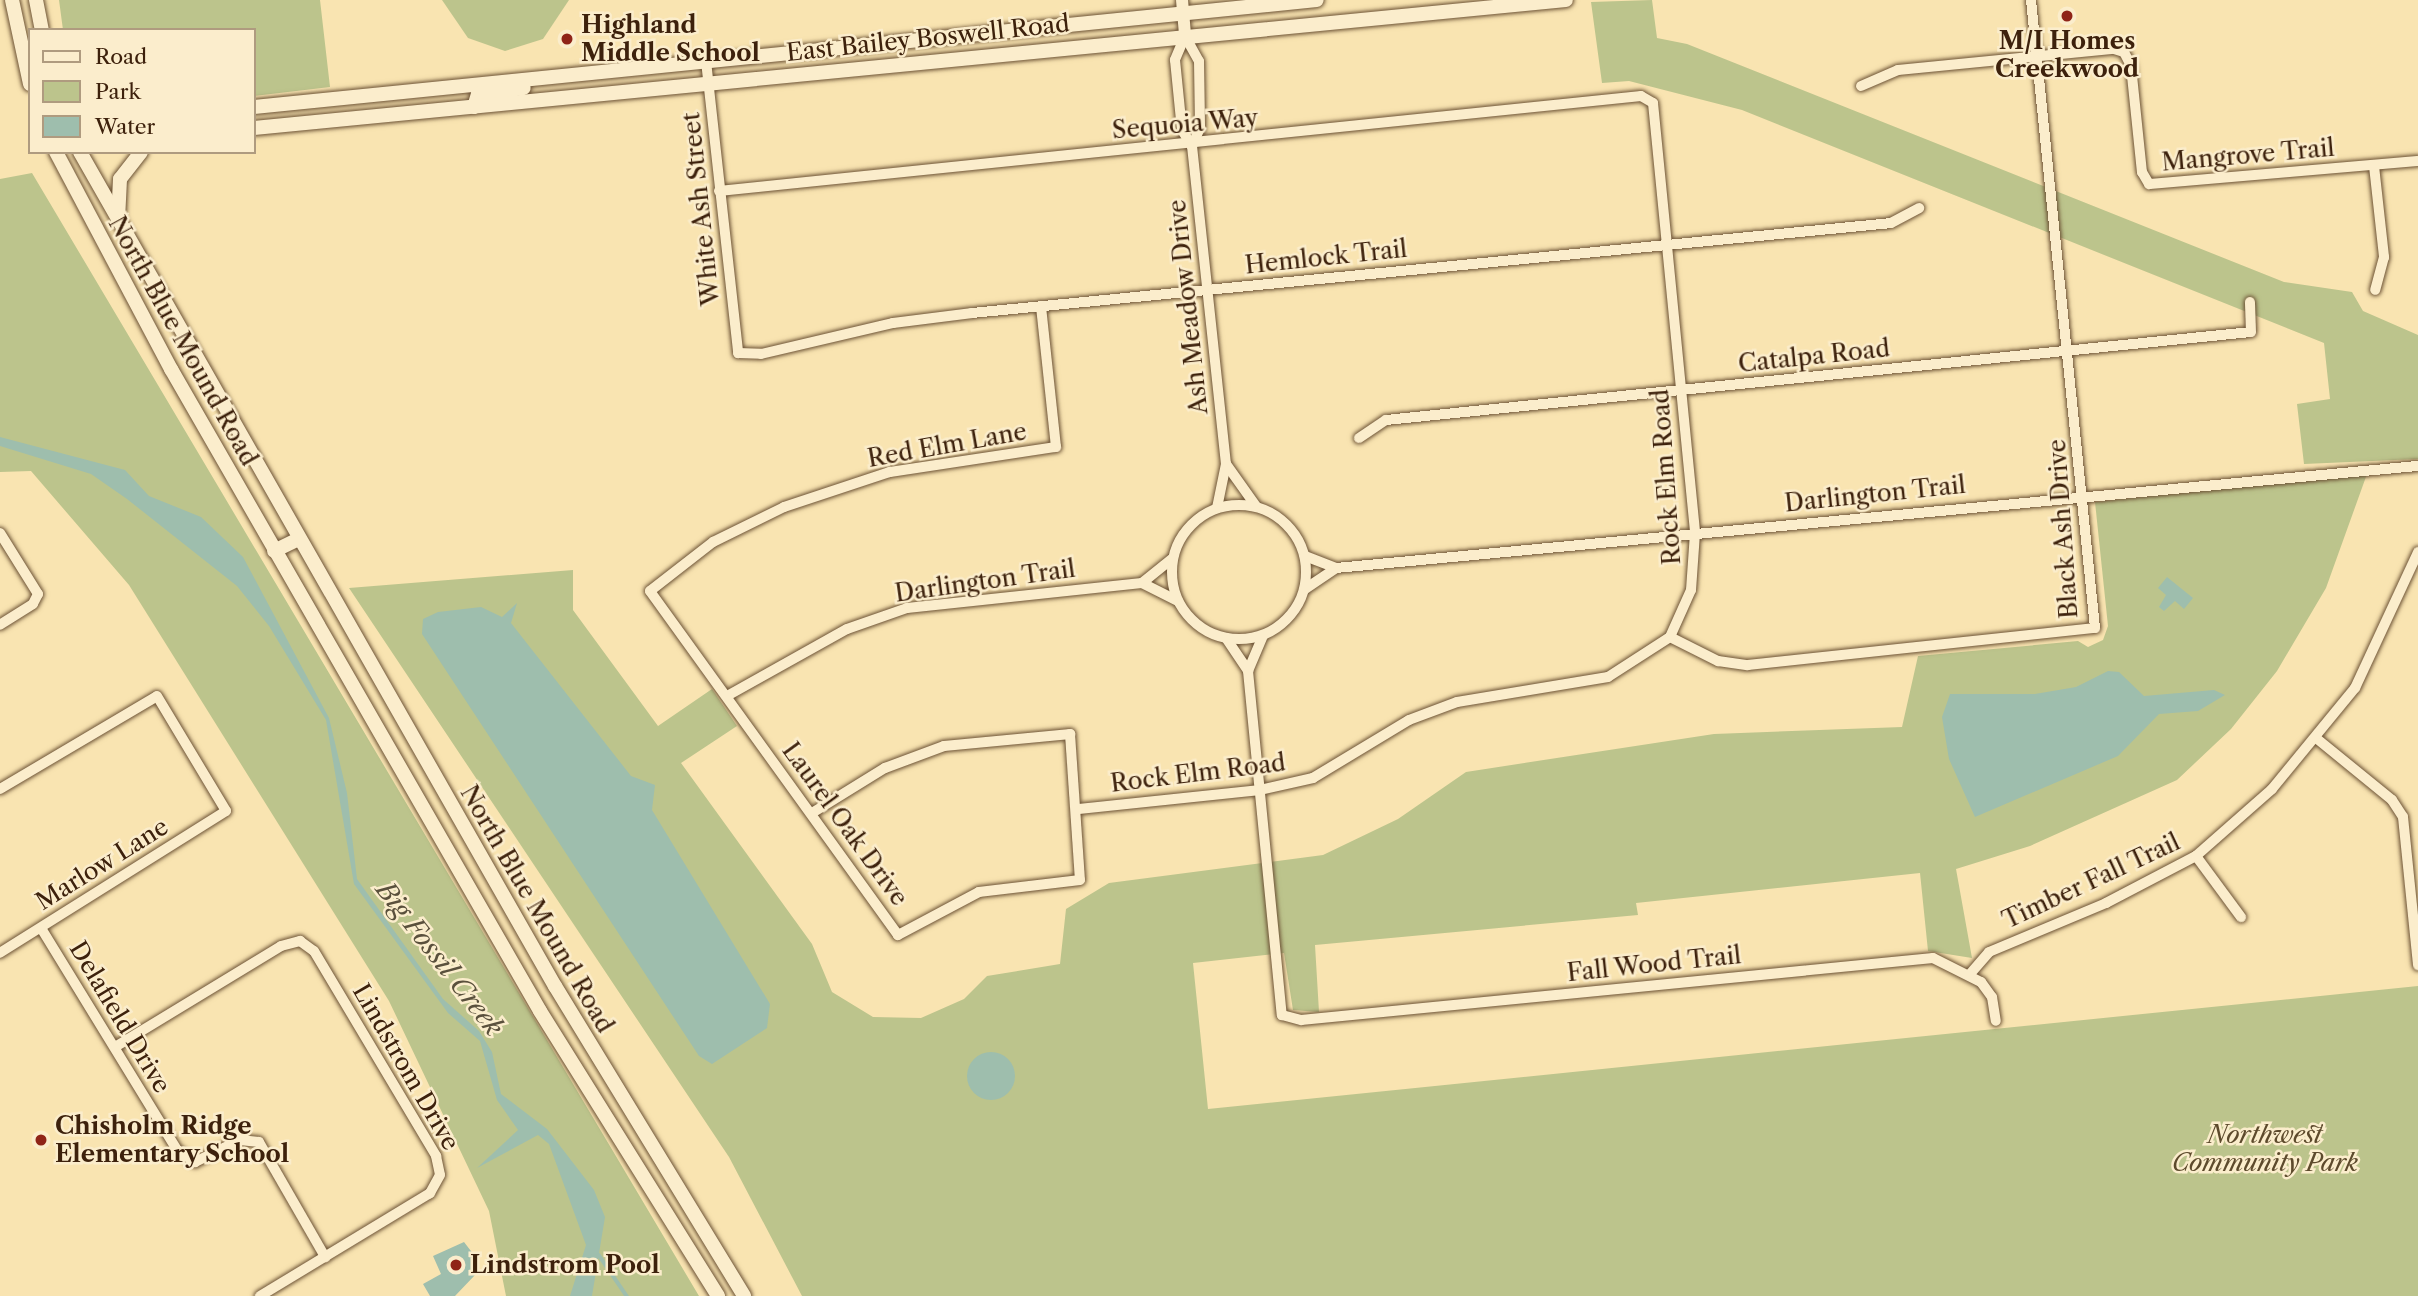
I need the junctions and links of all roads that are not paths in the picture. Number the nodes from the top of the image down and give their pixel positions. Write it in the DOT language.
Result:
graph roads {
  1 [pos="12,0"];
  2 [pos="36,0"];
  3 [pos="1317,0"];
  4 [pos="1566,0"];
  5 [pos="2031,0"];
  6 [pos="1182,6"];
  7 [pos="41,28"];
  8 [pos="967,35"];
  9 [pos="1185,36"];
  10 [pos="898,42"];
  11 [pos="2036,54"];
  12 [pos="970,57"];
  13 [pos="706,61"];
  14 [pos="900,63"];
  15 [pos="636,68"];
  16 [pos="28,75"];
  17 [pos="558,75"];
  18 [pos="708,84"];
  19 [pos="1861,86"];
  20 [pos="564,98"];
  21 [pos="1653,103"];
  22 [pos="256,107"];
  23 [pos="474,107"];
  24 [pos="256,128"];
  25 [pos="1192,146"];
  26 [pos="76,154"];
  27 [pos="82,154"];
  28 [pos="139,154"];
  29 [pos="59,157"];
  30 [pos="2418,161"];
  31 [pos="2374,166"];
  32 [pos="719,191"];
  33 [pos="1919,208"];
  34 [pos="120,232"];
  35 [pos="1666,245"];
  36 [pos="2375,290"];
  37 [pos="1208,292"];
  38 [pos="2250,302"];
  39 [pos="1041,307"];
  40 [pos="2066,350"];
  41 [pos="738,353"];
  42 [pos="1682,391"];
  43 [pos="1359,439"];
  44 [pos="1226,464"];
  45 [pos="2418,466"];
  46 [pos="2084,495"];
  47 [pos="1256,506"];
  48 [pos="1217,508"];
  49 [pos="1695,533"];
  50 [pos="3,535"];
  51 [pos="299,539"];
  52 [pos="274,551"];
  53 [pos="2418,552"];
  54 [pos="1305,556"];
  55 [pos="1173,558"];
  56 [pos="1336,568"];
  57 [pos="1142,583"];
  58 [pos="1305,589"];
  59 [pos="650,591"];
  60 [pos="1178,601"];
  61 [pos="0,625"];
  62 [pos="1263,635"];
  63 [pos="1670,637"];
  64 [pos="1226,638"];
  65 [pos="1248,671"];
  66 [pos="727,696"];
  67 [pos="2316,738"];
  68 [pos="0,789"];
  69 [pos="1260,790"];
  70 [pos="1079,808"];
  71 [pos="812,813"];
  72 [pos="2196,856"];
  73 [pos="2416,913"];
  74 [pos="2241,917"];
  75 [pos="41,928"];
  76 [pos="0,953"];
  77 [pos="2418,965"];
  78 [pos="1970,974"];
  79 [pos="1996,1021"];
  80 [pos="115,1047"];
  81 [pos="325,1257"];
  82 [pos="260,1296"];
  83 [pos="718,1296"];
  84 [pos="744,1296"];
  1 -- 16 [label="main road"];
  2 -- 7 [label="main road"];
  3 -- 6 [label="main road, East Bailey Boswell Road"];
  4 -- 9 [label="main road, East Bailey Boswell Road"];
  5 -- 11 [label="street, Black Ash Drive"];
  6 -- 8 [label="main road, East Bailey Boswell Road"];
  6 -- 9 [label="street"];
  8 -- 10 [label="main road, East Bailey Boswell Road"];
  8 -- 12 [label="main road"];
  9 -- 12 [label="main road, East Bailey Boswell Road"];
  9 -- 25 [label="street, Ash Meadow Drive"];
  9 -- 25 [label="street, Ash Meadow Drive"];
  10 -- 13 [label="main road, East Bailey Boswell Road"];
  10 -- 14 [label="main road"];
  11 -- 19 [label="street, Mangrove Trail"];
  11 -- 31 [label="street, Mangrove Trail"];
  11 -- 40 [label="street, Black Ash Drive"];
  12 -- 14 [label="main road, East Bailey Boswell Road"];
  13 -- 15 [label="main road, East Bailey Boswell Road"];
  13 -- 18 [label="street, White Ash Street"];
  14 -- 18 [label="main road, East Bailey Boswell Road"];
  15 -- 17 [label="main road, East Bailey Boswell Road"];
  15 -- 20 [label="main road"];
  17 -- 22 [label="main road, East Bailey Boswell Road"];
  17 -- 23 [label="main road"];
  18 -- 20 [label="main road, East Bailey Boswell Road"];
  18 -- 32 [label="street, White Ash Street"];
  20 -- 23 [label="main road, East Bailey Boswell Road"];
  21 -- 25 [label="street, Sequoia Way"];
  21 -- 35 [label="street, Rock Elm Road"];
  23 -- 24 [label="main road, East Bailey Boswell Road"];
  25 -- 32 [label="street, Sequoia Way"];
  25 -- 37 [label="street, Ash Meadow Drive"];
  26 -- 29 [label="main road"];
  27 -- 34 [label="main road, North Blue Mound Road"];
  28 -- 34 [label="main road, North Blue Mound Road"];
  29 -- 52 [label="main road, North Blue Mound Road"];
  30 -- 31 [label="street, Mangrove Trail"];
  31 -- 36 [label="street"];
  32 -- 41 [label="street, White Ash Street"];
  33 -- 35 [label="street, Hemlock Trail"];
  34 -- 51 [label="main road, North Blue Mound Road"];
  35 -- 37 [label="street, Hemlock Trail"];
  35 -- 42 [label="street, Rock Elm Road"];
  37 -- 39 [label="street, Hemlock Trail"];
  37 -- 44 [label="street, Ash Meadow Drive"];
  38 -- 40 [label="street, Catalpa Road"];
  39 -- 41 [label="street, Hemlock Trail"];
  39 -- 59 [label="street, Red Elm Lane"];
  40 -- 42 [label="street, Catalpa Road"];
  40 -- 46 [label="street, Black Ash Drive"];
  42 -- 43 [label="street, Catalpa Road"];
  42 -- 49 [label="street, Rock Elm Road"];
  44 -- 47 [label="street, Ash Meadow Drive"];
  44 -- 48 [label="street, Ash Meadow Drive"];
  45 -- 46 [label="street, Darlington Trail"];
  46 -- 49 [label="street, Darlington Trail"];
  46 -- 63 [label="street, Black Ash Drive"];
  47 -- 48 [label="street"];
  47 -- 54 [label="street"];
  48 -- 55 [label="street"];
  49 -- 56 [label="street, Darlington Trail"];
  49 -- 63 [label="street, Rock Elm Road"];
  50 -- 61 [label="street"];
  51 -- 52 [label="main road"];
  51 -- 84 [label="main road, North Blue Mound Road"];
  52 -- 83 [label="main road, North Blue Mound Road"];
  53 -- 67 [label="street, Timber Fall Trail"];
  54 -- 56 [label="street, Darlington Trail"];
  54 -- 58 [label="street"];
  55 -- 57 [label="street"];
  55 -- 60 [label="street"];
  56 -- 58 [label="street, Darlington Trail"];
  57 -- 60 [label="street"];
  57 -- 66 [label="street, Darlington Trail"];
  58 -- 62 [label="street"];
  59 -- 66 [label="street, Laurel Oak Drive"];
  60 -- 64 [label="street"];
  62 -- 64 [label="street"];
  62 -- 65 [label="street"];
  63 -- 69 [label="street, Rock Elm Road"];
  64 -- 65 [label="street"];
  65 -- 69 [label="street"];
  66 -- 71 [label="street, Laurel Oak Drive"];
  67 -- 72 [label="street, Timber Fall Trail"];
  67 -- 73 [label="street"];
  68 -- 75 [label="street, Marlow Lane"];
  69 -- 70 [label="street, Rock Elm Road"];
  69 -- 78 [label="street, Fall Wood Trail"];
  70 -- 71 [label="street"];
  70 -- 71 [label="street, Laurel Oak Drive"];
  72 -- 74 [label="street"];
  72 -- 78 [label="street, Timber Fall Trail"];
  73 -- 77 [label="street"];
  75 -- 76 [label="street, Marlow Lane"];
  75 -- 80 [label="street, Delafield Drive"];
  78 -- 79 [label="street, Fall Wood Trail"];
  80 -- 81 [label="street, Delafield Drive"];
  80 -- 81 [label="street, Lindstrom Drive"];
  81 -- 82 [label="street, Lindstrom Drive"];
}
